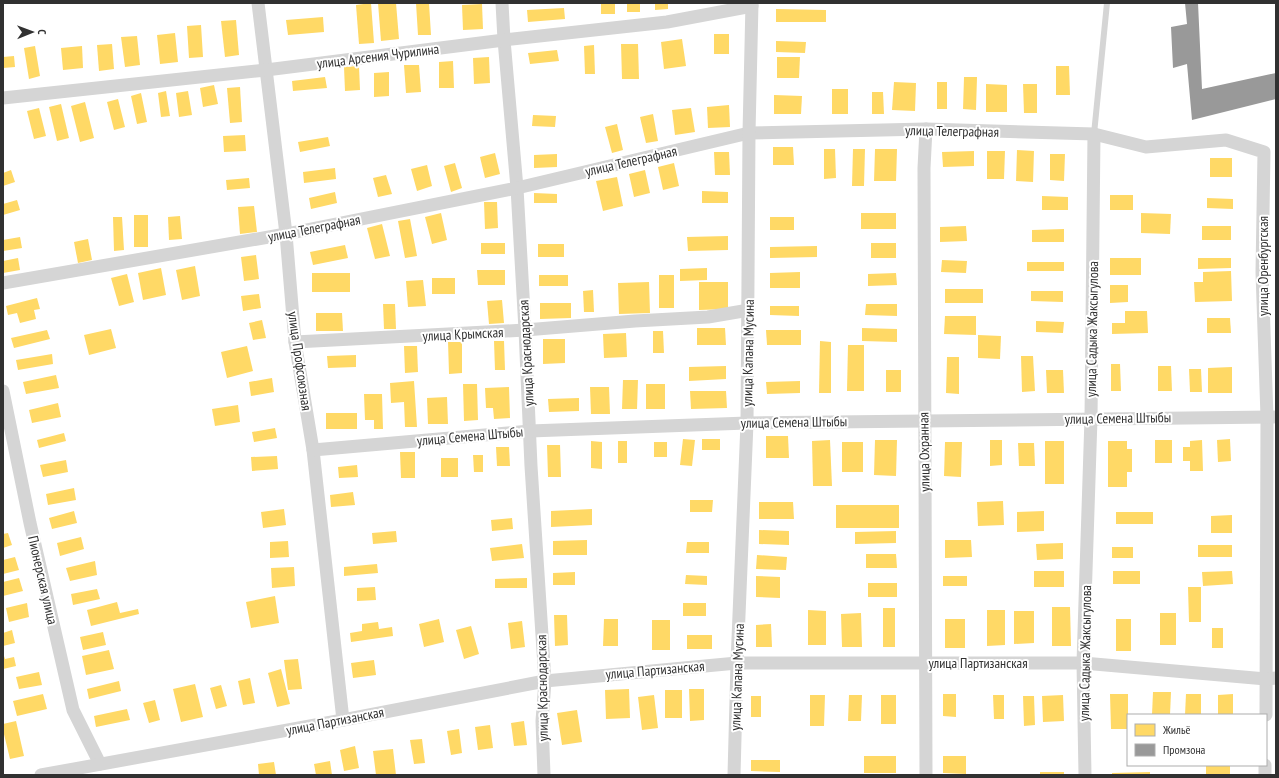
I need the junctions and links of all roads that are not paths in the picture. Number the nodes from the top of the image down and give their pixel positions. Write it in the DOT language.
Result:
graph roads {
  1 [pos="258,3"];
  2 [pos="502,3"];
  3 [pos="1107,3"];
  4 [pos="752,5"];
  5 [pos="504,40"];
  6 [pos="266,70"];
  7 [pos="3,98"];
  8 [pos="926,129"];
  9 [pos="749,133"];
  10 [pos="1094,134"];
  11 [pos="1264,152"];
  12 [pos="517,188"];
  13 [pos="286,234"];
  14 [pos="3,282"];
  15 [pos="749,310"];
  16 [pos="525,330"];
  17 [pos="295,342"];
  18 [pos="3,391"];
  19 [pos="1272,417"];
  20 [pos="1091,418"];
  21 [pos="924,420"];
  22 [pos="747,423"];
  23 [pos="530,431"];
  24 [pos="313,450"];
  25 [pos="925,662"];
  26 [pos="737,663"];
  27 [pos="1083,663"];
  28 [pos="1271,679"];
  29 [pos="545,681"];
  30 [pos="1266,714"];
  31 [pos="343,720"];
  32 [pos="100,764"];
  33 [pos="42,775"];
  34 [pos="544,775"];
  35 [pos="734,775"];
  36 [pos="926,775"];
  37 [pos="1085,775"];
  1 -- 6 [label="street, улица Профсоюзная"];
  2 -- 5 [label="street, улица Краснодарская"];
  3 -- 10 [label="lane, улица Садыка Жаксыгулова"];
  4 -- 5 [label="street, улица Арсения Чурилина"];
  4 -- 9 [label="street, улица Капана Мусина"];
  5 -- 6 [label="street, улица Арсения Чурилина"];
  5 -- 12 [label="street, улица Краснодарская"];
  6 -- 7 [label="street, улица Арсения Чурилина"];
  6 -- 13 [label="street, улица Профсоюзная"];
  8 -- 9 [label="street, улица Телеграфная"];
  8 -- 10 [label="street, улица Телеграфная"];
  8 -- 21 [label="street, улица Охранная"];
  9 -- 12 [label="street, улица Телеграфная"];
  9 -- 15 [label="street, улица Капана Мусина"];
  10 -- 11 [label="street, улица Телеграфная"];
  10 -- 20 [label="street, улица Садыка Жаксыгулова"];
  11 -- 19 [label="street, улица Оренбургская"];
  12 -- 13 [label="street, улица Телеграфная"];
  12 -- 16 [label="street, улица Краснодарская"];
  13 -- 14 [label="street, улица Телеграфная"];
  13 -- 17 [label="street, улица Профсоюзная"];
  15 -- 16 [label="street, улица Крымская"];
  15 -- 22 [label="street, улица Капана Мусина"];
  16 -- 17 [label="street, улица Крымская"];
  16 -- 23 [label="street, улица Краснодарская"];
  17 -- 24 [label="street, улица Профсоюзная"];
  18 -- 32 [label="street, Пионерская улица"];
  19 -- 20 [label="street, улица Семена Штыбы"];
  19 -- 28 [label="street, улица Оренбургская"];
  20 -- 21 [label="street, улица Семена Штыбы"];
  20 -- 27 [label="street, улица Садыка Жаксыгулова"];
  21 -- 22 [label="street, улица Семена Штыбы"];
  21 -- 25 [label="street, улица Охранная"];
  22 -- 23 [label="street, улица Семена Штыбы"];
  22 -- 26 [label="street, улица Капана Мусина"];
  23 -- 24 [label="street, улица Семена Штыбы"];
  23 -- 29 [label="street, улица Краснодарская"];
  24 -- 31 [label="street, улица Профсоюзная"];
  25 -- 26 [label="street, улица Партизанская"];
  25 -- 27 [label="street, улица Партизанская"];
  25 -- 36 [label="street, улица Охранная"];
  26 -- 29 [label="street, улица Партизанская"];
  26 -- 35 [label="street, улица Капана Мусина"];
  27 -- 28 [label="street, улица Партизанская"];
  27 -- 37 [label="street, улица Садыка Жаксыгулова"];
  28 -- 30 [label="street, улица Оренбургская"];
  29 -- 31 [label="street, улица Партизанская"];
  29 -- 34 [label="street, улица Краснодарская"];
  31 -- 32 [label="street, улица Партизанская"];
  32 -- 33 [label="street, улица Партизанская"];
}
